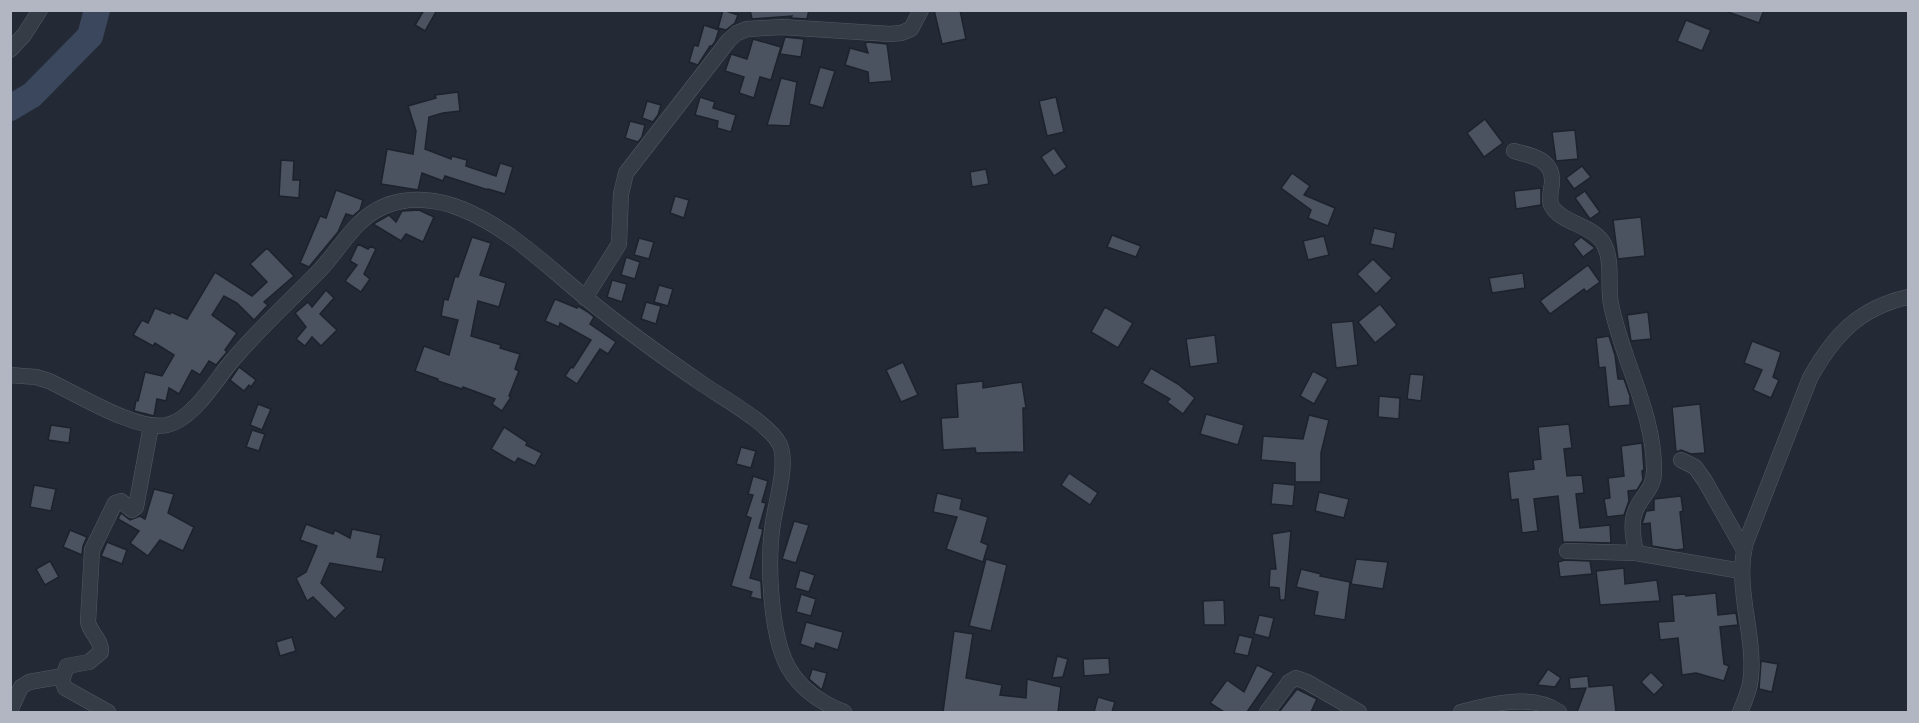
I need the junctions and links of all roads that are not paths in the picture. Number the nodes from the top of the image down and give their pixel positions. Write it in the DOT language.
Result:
graph roads {
  1 [pos="40,10"];
  2 [pos="921,10"];
  3 [pos="10,50"];
  4 [pos="1514,151"];
  5 [pos="1908,297"];
  6 [pos="585,298"];
  7 [pos="10,375"];
  8 [pos="151,426"];
  9 [pos="1681,460"];
  10 [pos="1744,550"];
  11 [pos="1568,551"];
  12 [pos="1636,553"];
  13 [pos="1741,571"];
  14 [pos="63,676"];
  15 [pos="1747,697"];
  16 [pos="10,711"];
  17 [pos="108,712"];
  18 [pos="844,712"];
  19 [pos="1267,712"];
  20 [pos="1359,712"];
  21 [pos="1461,712"];
  22 [pos="1559,712"];
  23 [pos="1740,712"];
  24 [pos="1755,712"];
  1 -- 3 [label="street"];
  2 -- 6 [label="street"];
  4 -- 12 [label="street"];
  5 -- 10 [label="street"];
  6 -- 8 [label="street"];
  6 -- 18 [label="street"];
  7 -- 8 [label="street"];
  8 -- 14 [label="street"];
  9 -- 10 [label="street"];
  10 -- 13 [label="street"];
  11 -- 12 [label="street"];
  12 -- 13 [label="street"];
  13 -- 15 [label="street"];
  14 -- 16 [label="street"];
  14 -- 17 [label="street"];
  15 -- 23 [label="street"];
  15 -- 24 [label="street"];
  19 -- 20 [label="street"];
  21 -- 22 [label="street"];
}
